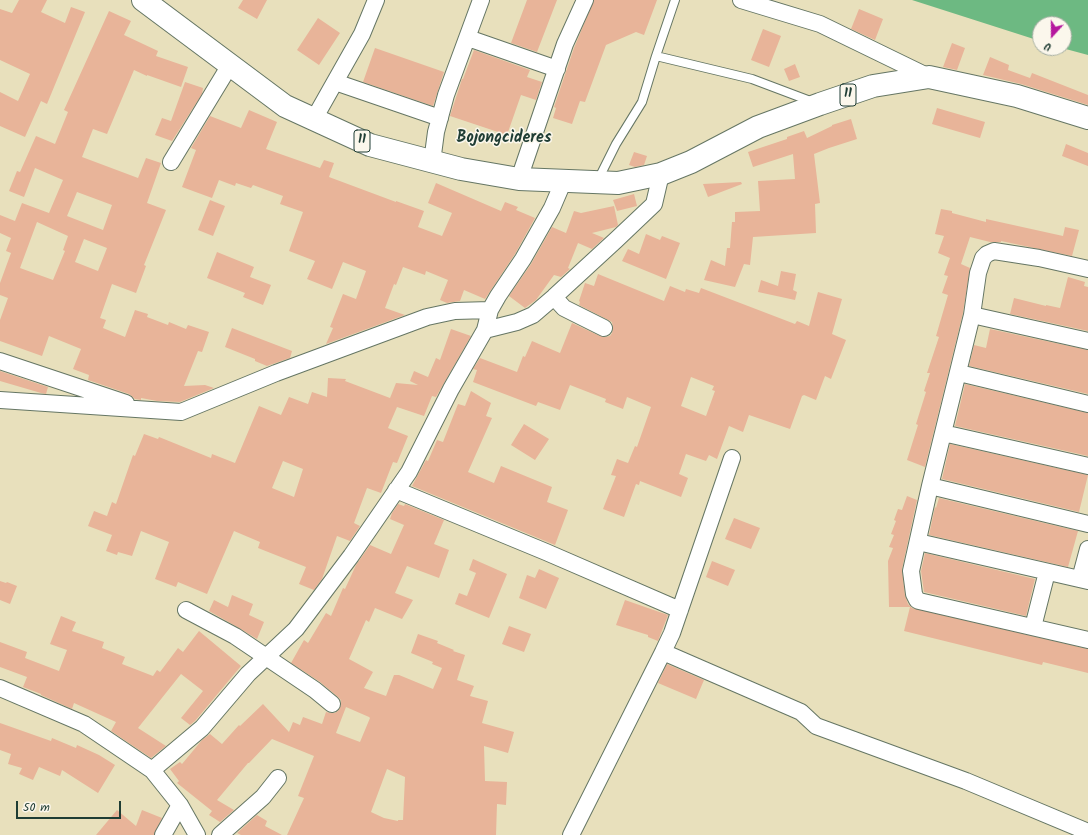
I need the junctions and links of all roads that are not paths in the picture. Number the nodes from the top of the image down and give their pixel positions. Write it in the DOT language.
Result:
graph roads {
  1 [pos="143,0"];
  2 [pos="376,0"];
  3 [pos="481,0"];
  4 [pos="585,0"];
  5 [pos="675,0"];
  6 [pos="741,0"];
  7 [pos="468,38"];
  8 [pos="656,56"];
  9 [pos="230,65"];
  10 [pos="557,69"];
  11 [pos="928,77"];
  12 [pos="335,82"];
  13 [pos="820,104"];
  14 [pos="440,118"];
  15 [pos="1088,118"];
  16 [pos="314,119"];
  17 [pos="171,162"];
  18 [pos="432,162"];
  19 [pos="661,174"];
  20 [pos="519,179"];
  21 [pos="564,180"];
  22 [pos="598,181"];
  23 [pos="1088,269"];
  24 [pos="554,297"];
  25 [pos="490,310"];
  26 [pos="972,315"];
  27 [pos="604,328"];
  28 [pos="485,330"];
  29 [pos="1088,341"];
  30 [pos="0,361"];
  31 [pos="958,373"];
  32 [pos="0,400"];
  33 [pos="1088,404"];
  34 [pos="147,410"];
  35 [pos="943,433"];
  36 [pos="732,458"];
  37 [pos="1088,466"];
  38 [pos="930,486"];
  39 [pos="396,490"];
  40 [pos="1088,524"];
  41 [pos="918,542"];
  42 [pos="1088,549"];
  43 [pos="1047,572"];
  44 [pos="1084,580"];
  45 [pos="186,610"];
  46 [pos="680,610"];
  47 [pos="1033,627"];
  48 [pos="1088,640"];
  49 [pos="663,652"];
  50 [pos="265,658"];
  51 [pos="0,688"];
  52 [pos="332,704"];
  53 [pos="152,770"];
  54 [pos="278,778"];
  55 [pos="180,805"];
  56 [pos="1088,832"];
  57 [pos="163,835"];
  58 [pos="197,835"];
  59 [pos="220,835"];
  60 [pos="571,835"];
  1 -- 9 [label="highway, 11"];
  2 -- 12 [label="street"];
  3 -- 7 [label="street"];
  4 -- 10 [label="street"];
  5 -- 8 [label="lane"];
  6 -- 11 [label="street"];
  7 -- 10 [label="street"];
  7 -- 14 [label="street"];
  8 -- 13 [label="lane"];
  8 -- 22 [label="lane"];
  9 -- 16 [label="highway, 11"];
  9 -- 17 [label="street"];
  10 -- 20 [label="street"];
  11 -- 13 [label="highway, 11"];
  11 -- 15 [label="highway, 11"];
  12 -- 14 [label="street"];
  12 -- 16 [label="street"];
  13 -- 19 [label="highway, 11"];
  14 -- 18 [label="street"];
  16 -- 18 [label="highway, 11"];
  18 -- 20 [label="highway, 11"];
  19 -- 22 [label="highway, 11"];
  19 -- 24 [label="street"];
  20 -- 21 [label="highway, 11"];
  21 -- 22 [label="highway, 11"];
  21 -- 25 [label="street"];
  23 -- 26 [label="street"];
  24 -- 27 [label="street"];
  24 -- 28 [label="street"];
  25 -- 28 [label="street"];
  25 -- 34 [label="street"];
  26 -- 29 [label="street"];
  26 -- 31 [label="street"];
  28 -- 39 [label="street"];
  30 -- 34 [label="street"];
  31 -- 33 [label="street"];
  31 -- 35 [label="street"];
  32 -- 34 [label="street"];
  35 -- 37 [label="street"];
  35 -- 38 [label="street"];
  36 -- 46 [label="street"];
  38 -- 40 [label="street"];
  38 -- 41 [label="street"];
  39 -- 46 [label="street"];
  39 -- 50 [label="street"];
  41 -- 43 [label="street"];
  41 -- 47 [label="street"];
  42 -- 44 [label="street"];
  43 -- 44 [label="street"];
  43 -- 47 [label="street"];
  45 -- 50 [label="street"];
  46 -- 49 [label="street"];
  47 -- 48 [label="street"];
  49 -- 56 [label="street"];
  49 -- 60 [label="street"];
  50 -- 52 [label="street"];
  50 -- 53 [label="street"];
  51 -- 53 [label="street"];
  53 -- 55 [label="street"];
  54 -- 59 [label="street"];
  55 -- 57 [label="street"];
  55 -- 58 [label="street"];
}
